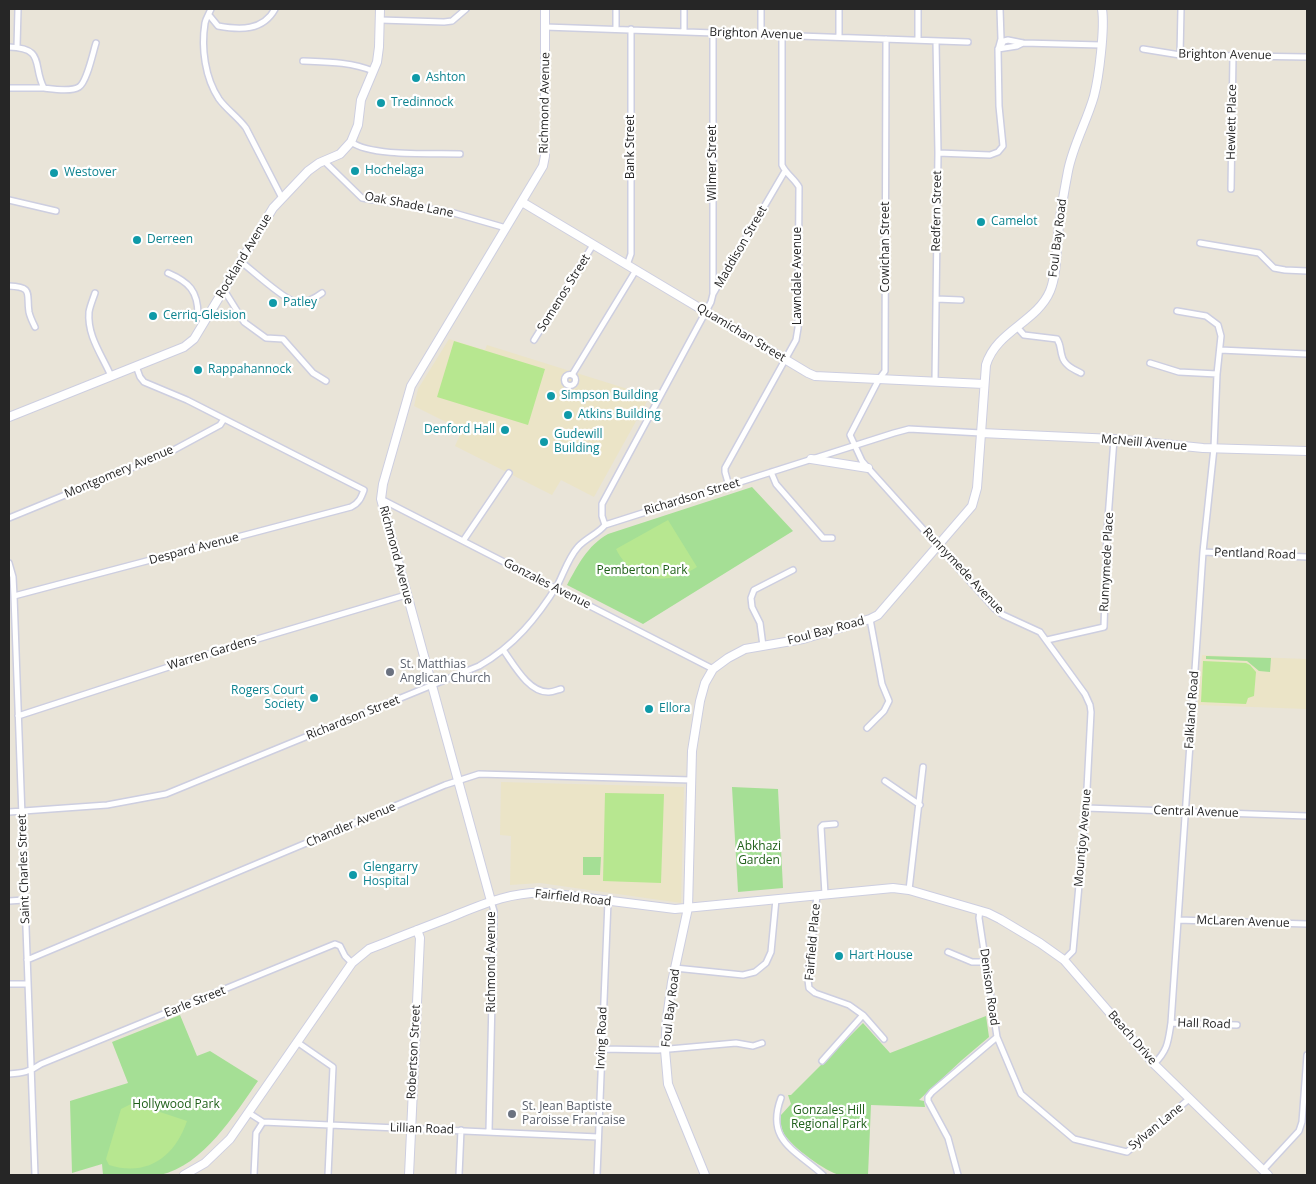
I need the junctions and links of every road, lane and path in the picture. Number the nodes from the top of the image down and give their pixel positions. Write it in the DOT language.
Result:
graph roads {
  1 [pos="18,9"];
  2 [pos="211,9"];
  3 [pos="275,9"];
  4 [pos="380,9"];
  5 [pos="466,9"];
  6 [pos="545,9"];
  7 [pos="616,9"];
  8 [pos="684,9"];
  9 [pos="761,9"];
  10 [pos="839,9"];
  11 [pos="918,9"];
  12 [pos="1000,9"];
  13 [pos="1102,9"];
  14 [pos="1181,9"];
  15 [pos="209,16"];
  16 [pos="380,20"];
  17 [pos="545,27"];
  18 [pos="631,29"];
  19 [pos="616,30"];
  20 [pos="684,31"];
  21 [pos="713,32"];
  22 [pos="761,34"];
  23 [pos="782,35"];
  24 [pos="839,37"];
  25 [pos="886,39"];
  26 [pos="918,40"];
  27 [pos="936,40"];
  28 [pos="968,42"];
  29 [pos="96,43"];
  30 [pos="1101,45"];
  31 [pos="9,47"];
  32 [pos="17,47"];
  33 [pos="1143,49"];
  34 [pos="998,50"];
  35 [pos="1180,55"];
  36 [pos="1233,56"];
  37 [pos="1307,57"];
  38 [pos="303,61"];
  39 [pos="373,71"];
  40 [pos="9,88"];
  41 [pos="44,88"];
  42 [pos="351,142"];
  43 [pos="938,153"];
  44 [pos="460,154"];
  45 [pos="324,161"];
  46 [pos="785,172"];
  47 [pos="1231,189"];
  48 [pos="282,198"];
  49 [pos="9,200"];
  50 [pos="522,202"];
  51 [pos="56,211"];
  52 [pos="506,228"];
  53 [pos="1200,243"];
  54 [pos="593,245"];
  55 [pos="240,261"];
  56 [pos="627,265"];
  57 [pos="636,270"];
  58 [pos="1307,271"];
  59 [pos="168,273"];
  60 [pos="9,286"];
  61 [pos="224,290"];
  62 [pos="95,293"];
  63 [pos="322,293"];
  64 [pos="713,294"];
  65 [pos="936,299"];
  66 [pos="961,300"];
  67 [pos="705,311"];
  68 [pos="1177,311"];
  69 [pos="205,322"];
  70 [pos="35,327"];
  71 [pos="1017,327"];
  72 [pos="534,340"];
  73 [pos="1220,350"];
  74 [pos="1307,354"];
  75 [pos="786,360"];
  76 [pos="1150,363"];
  77 [pos="136,366"];
  78 [pos="1081,373"];
  79 [pos="1217,374"];
  80 [pos="572,375"];
  81 [pos="111,376"];
  82 [pos="879,379"];
  83 [pos="326,381"];
  84 [pos="935,382"];
  85 [pos="984,384"];
  86 [pos="9,417"];
  87 [pos="224,419"];
  88 [pos="981,433"];
  89 [pos="1114,439"];
  90 [pos="856,445"];
  91 [pos="1214,448"];
  92 [pos="1307,451"];
  93 [pos="811,459"];
  94 [pos="868,468"];
  95 [pos="771,472"];
  96 [pos="508,473"];
  97 [pos="729,486"];
  98 [pos="381,499"];
  99 [pos="9,518"];
  100 [pos="605,525"];
  101 [pos="832,538"];
  102 [pos="463,541"];
  103 [pos="939,546"];
  104 [pos="1204,552"];
  105 [pos="1307,556"];
  106 [pos="9,563"];
  107 [pos="793,570"];
  108 [pos="555,588"];
  109 [pos="406,595"];
  110 [pos="14,596"];
  111 [pos="870,619"];
  112 [pos="1047,640"];
  113 [pos="763,646"];
  114 [pos="504,651"];
  115 [pos="712,669"];
  116 [pos="432,687"];
  117 [pos="561,689"];
  118 [pos="1091,712"];
  119 [pos="18,716"];
  120 [pos="867,728"];
  121 [pos="923,767"];
  122 [pos="691,780"];
  123 [pos="458,781"];
  124 [pos="885,781"];
  125 [pos="920,805"];
  126 [pos="1086,808"];
  127 [pos="9,812"];
  128 [pos="22,812"];
  129 [pos="1185,812"];
  130 [pos="1307,816"];
  131 [pos="835,824"];
  132 [pos="909,890"];
  133 [pos="821,895"];
  134 [pos="776,899"];
  135 [pos="24,900"];
  136 [pos="9,901"];
  137 [pos="491,901"];
  138 [pos="608,901"];
  139 [pos="688,908"];
  140 [pos="984,912"];
  141 [pos="1178,920"];
  142 [pos="1307,924"];
  143 [pos="417,930"];
  144 [pos="948,952"];
  145 [pos="27,960"];
  146 [pos="1064,960"];
  147 [pos="986,962"];
  148 [pos="352,963"];
  149 [pos="675,968"];
  150 [pos="9,984"];
  151 [pos="27,984"];
  152 [pos="863,1015"];
  153 [pos="1171,1023"];
  154 [pos="1237,1025"];
  155 [pos="997,1037"];
  156 [pos="884,1039"];
  157 [pos="297,1042"];
  158 [pos="762,1043"];
  159 [pos="602,1048"];
  160 [pos="665,1050"];
  161 [pos="1307,1055"];
  162 [pos="822,1061"];
  163 [pos="1154,1064"];
  164 [pos="31,1071"];
  165 [pos="9,1074"];
  166 [pos="1306,1089"];
  167 [pos="781,1098"];
  168 [pos="1189,1099"];
  169 [pos="249,1113"];
  170 [pos="263,1122"];
  171 [pos="330,1125"];
  172 [pos="410,1128"];
  173 [pos="461,1130"];
  174 [pos="489,1131"];
  175 [pos="598,1137"];
  176 [pos="1266,1173"];
  177 [pos="35,1175"];
  178 [pos="184,1175"];
  179 [pos="254,1175"];
  180 [pos="328,1175"];
  181 [pos="409,1175"];
  182 [pos="459,1175"];
  183 [pos="597,1175"];
  184 [pos="705,1175"];
  185 [pos="823,1175"];
  186 [pos="958,1175"];
  1 -- 32 [label="street"];
  2 -- 15 [label="street"];
  3 -- 15 [label="street"];
  4 -- 16 [label="street"];
  5 -- 16 [label="street"];
  6 -- 17 [label="street, Richmond Avenue"];
  7 -- 19 [label="street"];
  8 -- 20 [label="street"];
  9 -- 22 [label="street"];
  10 -- 24 [label="street"];
  11 -- 26 [label="street"];
  12 -- 34 [label="street"];
  13 -- 30 [label="street, Foul Bay Road"];
  14 -- 35 [label="street"];
  15 -- 48 [label="street"];
  16 -- 39 [label="street"];
  17 -- 19 [label="street, Brighton Avenue"];
  17 -- 50 [label="street, Richmond Avenue"];
  18 -- 19 [label="street, Brighton Avenue"];
  18 -- 20 [label="street, Brighton Avenue"];
  18 -- 56 [label="street, Bank Street"];
  20 -- 21 [label="street, Brighton Avenue"];
  21 -- 22 [label="street, Brighton Avenue"];
  21 -- 64 [label="street, Wilmer Street"];
  22 -- 23 [label="street, Brighton Avenue"];
  23 -- 24 [label="street, Brighton Avenue"];
  23 -- 46 [label="street"];
  24 -- 25 [label="street, Brighton Avenue"];
  25 -- 26 [label="street, Brighton Avenue"];
  25 -- 82 [label="street, Cowichan Street"];
  26 -- 27 [label="street, Brighton Avenue"];
  27 -- 28 [label="street, Brighton Avenue"];
  27 -- 43 [label="street, Redfern Street"];
  29 -- 41 [label="street"];
  30 -- 34 [label="street"];
  30 -- 71 [label="street, Foul Bay Road"];
  31 -- 32 [label="street"];
  32 -- 41 [label="street"];
  33 -- 35 [label="street, Brighton Avenue"];
  34 -- 43 [label="street"];
  35 -- 36 [label="street, Brighton Avenue"];
  36 -- 37 [label="street, Brighton Avenue"];
  36 -- 47 [label="street, Hewlett Place"];
  38 -- 39 [label="street"];
  39 -- 42 [label="street"];
  40 -- 41 [label="street"];
  42 -- 44 [label="street"];
  42 -- 45 [label="street, Rockland Avenue"];
  43 -- 65 [label="street, Redfern Street"];
  45 -- 48 [label="street, Rockland Avenue"];
  45 -- 52 [label="street, Oak Shade Lane"];
  46 -- 64 [label="street, Maddison Street"];
  46 -- 75 [label="street, Lawndale Avenue"];
  48 -- 55 [label="street, Rockland Avenue"];
  49 -- 51 [label="street"];
  50 -- 52 [label="street, Richmond Avenue"];
  50 -- 54 [label="street, Quamichan Street"];
  52 -- 98 [label="street, Richmond Avenue"];
  53 -- 58 [label="street"];
  54 -- 56 [label="street, Quamichan Street"];
  54 -- 72 [label="street, Somenos Street"];
  55 -- 61 [label="street, Rockland Avenue"];
  55 -- 63 [label="street"];
  56 -- 57 [label="street, Quamichan Street"];
  57 -- 67 [label="street, Quamichan Street"];
  57 -- 80 [label="street"];
  59 -- 69 [label="street"];
  60 -- 70 [label="street"];
  61 -- 69 [label="street, Rockland Avenue"];
  61 -- 83 [label="street"];
  62 -- 81 [label="street"];
  64 -- 67 [label="street, Maddison Street"];
  65 -- 66 [label="street"];
  65 -- 84 [label="street, Redfern Street"];
  67 -- 75 [label="street, Quamichan Street"];
  67 -- 100 [label="street, Maddison Street"];
  68 -- 73 [label="street, Falkland Road"];
  69 -- 77 [label="street, Rockland Avenue"];
  71 -- 78 [label="street"];
  71 -- 85 [label="street, Foul Bay Road"];
  73 -- 74 [label="street"];
  73 -- 79 [label="street, Falkland Road"];
  75 -- 82 [label="street, Quamichan Street"];
  75 -- 97 [label="street, Lawndale Avenue"];
  76 -- 79 [label="street"];
  77 -- 81 [label="street, Rockland Avenue"];
  77 -- 87 [label="street"];
  79 -- 91 [label="street, Falkland Road"];
  81 -- 86 [label="street, Rockland Avenue"];
  82 -- 84 [label="street, Quamichan Street"];
  82 -- 90 [label="street, Cowichan Street"];
  84 -- 85 [label="street, Quamichan Street"];
  85 -- 88 [label="street, Foul Bay Road"];
  87 -- 99 [label="street, Montgomery Avenue"];
  87 -- 110 [label="street, Despard Avenue"];
  88 -- 89 [label="street, McNeill Avenue"];
  88 -- 90 [label="street, Richardson Street"];
  88 -- 103 [label="street, Foul Bay Road"];
  89 -- 91 [label="street, McNeill Avenue"];
  89 -- 112 [label="street, Runnymede Place"];
  90 -- 93 [label="street, Richardson Street"];
  90 -- 94 [label="street, Runnymede Avenue"];
  91 -- 92 [label="street, McNeill Avenue"];
  91 -- 104 [label="street, Falkland Road"];
  93 -- 94 [label="street"];
  93 -- 95 [label="street, Richardson Street"];
  94 -- 103 [label="street, Runnymede Avenue"];
  95 -- 97 [label="street, Richardson Street"];
  95 -- 101 [label="street"];
  96 -- 102 [label="street"];
  97 -- 100 [label="street, Richardson Street"];
  98 -- 102 [label="street, Gonzales Avenue"];
  98 -- 109 [label="street, Richmond Avenue"];
  100 -- 108 [label="street, Richardson Street"];
  102 -- 108 [label="street, Gonzales Avenue"];
  103 -- 111 [label="street, Foul Bay Road"];
  103 -- 112 [label="street, Runnymede Avenue"];
  104 -- 105 [label="street, Pentland Road"];
  104 -- 129 [label="street, Falkland Road"];
  106 -- 110 [label="street, Saint Charles Street"];
  107 -- 113 [label="street"];
  108 -- 114 [label="street, Richardson Street"];
  108 -- 115 [label="street, Gonzales Avenue"];
  109 -- 116 [label="street, Richmond Avenue"];
  109 -- 119 [label="street, Warren Gardens"];
  110 -- 119 [label="street, Saint Charles Street"];
  111 -- 113 [label="street, Foul Bay Road"];
  111 -- 120 [label="street"];
  112 -- 118 [label="street, Runnymede Avenue"];
  113 -- 115 [label="street, Foul Bay Road"];
  114 -- 116 [label="street, Richardson Street"];
  114 -- 117 [label="street"];
  115 -- 122 [label="street, Foul Bay Road"];
  116 -- 123 [label="street, Richmond Avenue"];
  116 -- 128 [label="street, Richardson Street"];
  118 -- 126 [label="street, Mountjoy Avenue"];
  119 -- 128 [label="street, Saint Charles Street"];
  121 -- 125 [label="street"];
  122 -- 123 [label="street, Chandler Avenue"];
  122 -- 139 [label="street, Foul Bay Road"];
  123 -- 137 [label="street, Richmond Avenue"];
  123 -- 145 [label="street, Chandler Avenue"];
  124 -- 125 [label="street"];
  125 -- 132 [label="street"];
  126 -- 129 [label="street, Central Avenue"];
  126 -- 146 [label="street, Mountjoy Avenue"];
  127 -- 128 [label="street, Richardson Street"];
  128 -- 135 [label="street, Saint Charles Street"];
  129 -- 130 [label="street, Central Avenue"];
  129 -- 141 [label="street, Falkland Road"];
  131 -- 133 [label="street"];
  132 -- 133 [label="street, Fairfield Road"];
  132 -- 140 [label="street, Fairfield Road"];
  133 -- 134 [label="street, Fairfield Road"];
  133 -- 152 [label="street, Fairfield Place"];
  134 -- 139 [label="street, Fairfield Road"];
  134 -- 149 [label="street"];
  135 -- 136 [label="street"];
  135 -- 145 [label="street, Saint Charles Street"];
  137 -- 138 [label="street, Fairfield Road"];
  137 -- 143 [label="street, Fairfield Road"];
  137 -- 174 [label="street, Richmond Avenue"];
  138 -- 139 [label="street, Fairfield Road"];
  138 -- 159 [label="street, Irving Road"];
  139 -- 149 [label="street, Foul Bay Road"];
  140 -- 146 [label="street, Beach Drive"];
  140 -- 147 [label="street, Denison Road"];
  141 -- 142 [label="street, McLaren Avenue"];
  141 -- 153 [label="street, Falkland Road"];
  143 -- 148 [label="street, Fairfield Road"];
  143 -- 172 [label="street, Robertson Street"];
  144 -- 147 [label="street"];
  145 -- 151 [label="street, Saint Charles Street"];
  146 -- 163 [label="street, Beach Drive"];
  147 -- 155 [label="street, Denison Road"];
  148 -- 157 [label="street, Fairfield Road"];
  148 -- 164 [label="street, Earle Street"];
  149 -- 160 [label="street, Foul Bay Road"];
  150 -- 151 [label="street"];
  151 -- 164 [label="street, Saint Charles Street"];
  152 -- 156 [label="street, Fairfield Place"];
  152 -- 162 [label="street"];
  153 -- 154 [label="street, Hall Road"];
  153 -- 163 [label="street, Falkland Road"];
  155 -- 168 [label="street, Sylvan Lane"];
  155 -- 186 [label="street, Denison Road"];
  157 -- 169 [label="street, Fairfield Road"];
  157 -- 171 [label="street"];
  158 -- 160 [label="street"];
  159 -- 160 [label="street"];
  159 -- 175 [label="street, Irving Road"];
  160 -- 184 [label="street, Foul Bay Road"];
  161 -- 166 [label="street"];
  163 -- 168 [label="street, Beach Drive"];
  164 -- 165 [label="street"];
  164 -- 177 [label="street, Saint Charles Street"];
  166 -- 176 [label="street"];
  167 -- 185 [label="street"];
  168 -- 176 [label="street, Beach Drive"];
  169 -- 170 [label="street"];
  169 -- 178 [label="street, Fairfield Road"];
  170 -- 171 [label="street, Lillian Road"];
  170 -- 179 [label="street"];
  171 -- 172 [label="street, Lillian Road"];
  171 -- 180 [label="street"];
  172 -- 173 [label="street, Lillian Road"];
  172 -- 181 [label="street, Robertson Street"];
  173 -- 174 [label="street, Lillian Road"];
  173 -- 182 [label="street"];
  174 -- 175 [label="street, Lillian Road"];
  175 -- 183 [label="street, Irving Road"];
}
